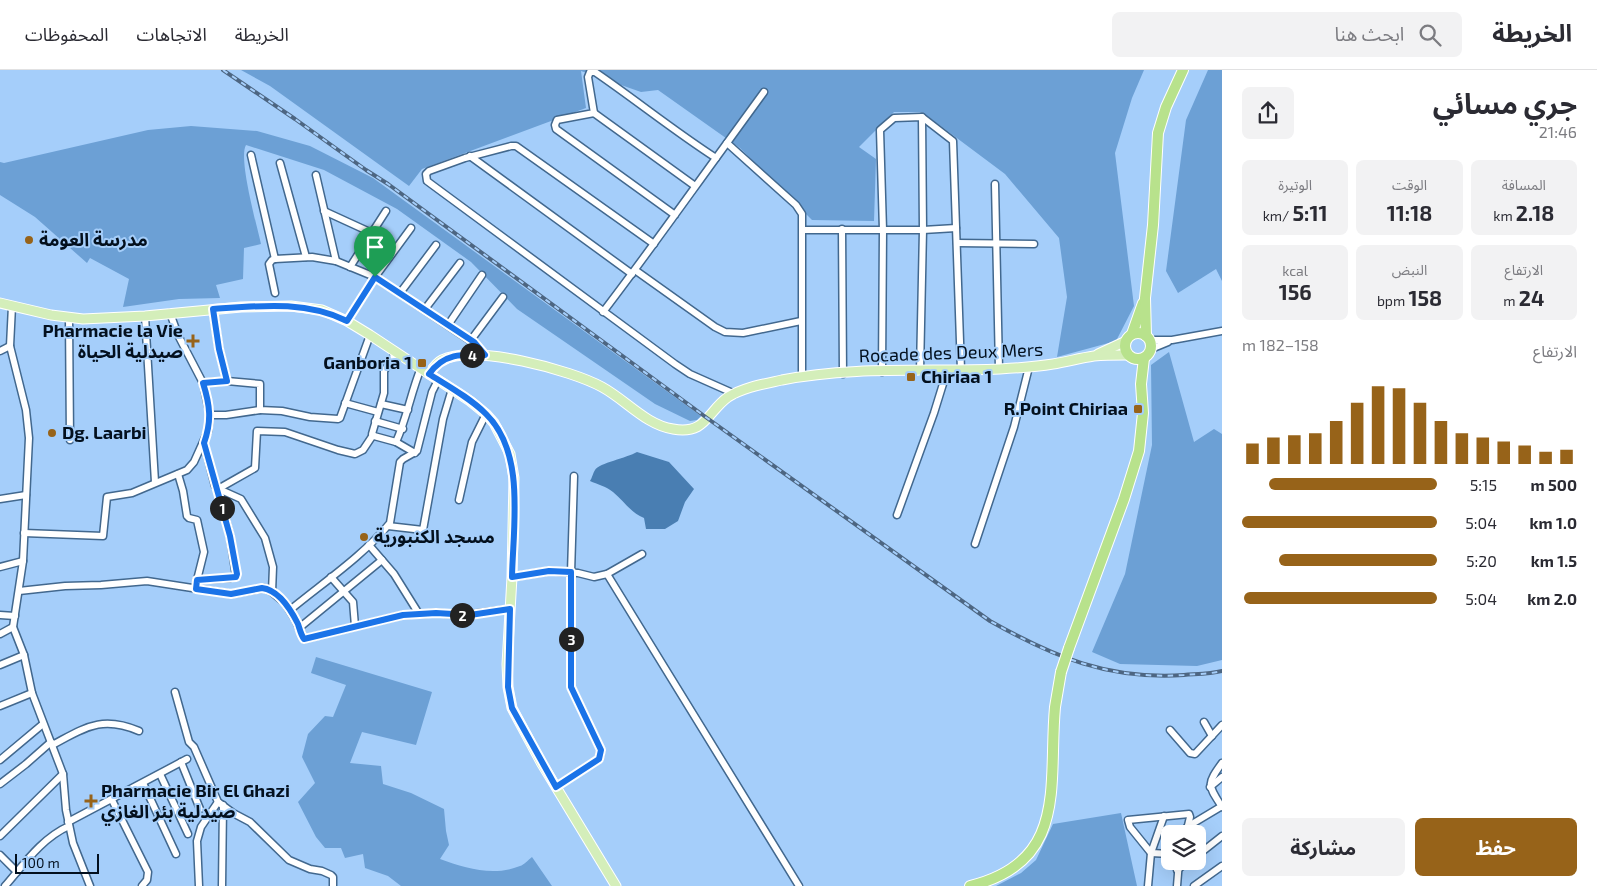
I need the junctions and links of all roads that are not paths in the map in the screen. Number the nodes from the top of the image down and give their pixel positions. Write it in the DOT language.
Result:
graph roads {
  1 [pos="1183,70"];
  2 [pos="764,92"];
  3 [pos="594,113"];
  4 [pos="922,117"];
  5 [pos="727,143"];
  6 [pos="251,155"];
  7 [pos="470,156"];
  8 [pos="716,158"];
  9 [pos="280,163"];
  10 [pos="316,175"];
  11 [pos="995,184"];
  12 [pos="695,186"];
  13 [pos="324,211"];
  14 [pos="386,211"];
  15 [pos="676,215"];
  16 [pos="411,228"];
  17 [pos="956,228"];
  18 [pos="842,229"];
  19 [pos="803,230"];
  20 [pos="883,230"];
  21 [pos="923,230"];
  22 [pos="372,233"];
  23 [pos="957,243"];
  24 [pos="996,243"];
  25 [pos="654,244"];
  26 [pos="1034,244"];
  27 [pos="436,245"];
  28 [pos="306,257"];
  29 [pos="275,259"];
  30 [pos="336,261"];
  31 [pos="460,262"];
  32 [pos="350,267"];
  33 [pos="634,272"];
  34 [pos="482,275"];
  35 [pos="375,277"];
  36 [pos="275,293"];
  37 [pos="400,293"];
  38 [pos="503,297"];
  39 [pos="1145,298"];
  40 [pos="0,303"];
  41 [pos="12,306"];
  42 [pos="213,309"];
  43 [pos="425,310"];
  44 [pos="603,312"];
  45 [pos="170,314"];
  46 [pos="144,316"];
  47 [pos="69,318"];
  48 [pos="347,321"];
  49 [pos="802,321"];
  50 [pos="448,325"];
  51 [pos="1222,331"];
  52 [pos="370,335"];
  53 [pos="1129,338"];
  54 [pos="471,340"];
  55 [pos="1149,342"];
  56 [pos="10,346"];
  57 [pos="0,351"];
  58 [pos="396,352"];
  59 [pos="485,355"];
  60 [pos="1093,356"];
  61 [pos="1130,356"];
  62 [pos="1144,358"];
  63 [pos="1030,368"];
  64 [pos="999,369"];
  65 [pos="961,370"];
  66 [pos="425,371"];
  67 [pos="920,371"];
  68 [pos="947,371"];
  69 [pos="882,372"];
  70 [pos="843,374"];
  71 [pos="802,377"];
  72 [pos="438,380"];
  73 [pos="227,381"];
  74 [pos="203,383"];
  75 [pos="1141,384"];
  76 [pos="452,389"];
  77 [pos="735,394"];
  78 [pos="345,403"];
  79 [pos="381,404"];
  80 [pos="260,410"];
  81 [pos="408,410"];
  82 [pos="378,412"];
  83 [pos="486,414"];
  84 [pos="210,416"];
  85 [pos="375,421"];
  86 [pos="403,428"];
  87 [pos="373,435"];
  88 [pos="70,440"];
  89 [pos="396,442"];
  90 [pos="204,443"];
  91 [pos="415,454"];
  92 [pos="178,474"];
  93 [pos="574,476"];
  94 [pos="155,482"];
  95 [pos="218,489"];
  96 [pos="26,495"];
  97 [pos="0,499"];
  98 [pos="459,500"];
  99 [pos="898,515"];
  100 [pos="388,526"];
  101 [pos="24,532"];
  102 [pos="976,544"];
  103 [pos="369,545"];
  104 [pos="642,554"];
  105 [pos="382,560"];
  106 [pos="23,561"];
  107 [pos="0,567"];
  108 [pos="571,572"];
  109 [pos="607,574"];
  110 [pos="331,577"];
  111 [pos="512,577"];
  112 [pos="197,580"];
  113 [pos="196,589"];
  114 [pos="19,591"];
  115 [pos="344,591"];
  116 [pos="272,592"];
  117 [pos="510,609"];
  118 [pos="290,610"];
  119 [pos="418,614"];
  120 [pos="0,615"];
  121 [pos="15,616"];
  122 [pos="355,626"];
  123 [pos="12,627"];
  124 [pos="299,628"];
  125 [pos="0,634"];
  126 [pos="24,655"];
  127 [pos="0,664"];
  128 [pos="175,692"];
  129 [pos="32,693"];
  130 [pos="0,706"];
  131 [pos="1204,722"];
  132 [pos="43,724"];
  133 [pos="1222,725"];
  134 [pos="1170,730"];
  135 [pos="139,731"];
  136 [pos="1212,736"];
  137 [pos="51,743"];
  138 [pos="0,760"];
  139 [pos="1222,764"];
  140 [pos="63,774"];
  141 [pos="160,774"];
  142 [pos="1222,777"];
  143 [pos="143,783"];
  144 [pos="0,784"];
  145 [pos="556,787"];
  146 [pos="1210,787"];
  147 [pos="112,800"];
  148 [pos="220,804"];
  149 [pos="1222,807"];
  150 [pos="200,809"];
  151 [pos="1164,816"];
  152 [pos="69,824"];
  153 [pos="1188,825"];
  154 [pos="1195,825"];
  155 [pos="188,834"];
  156 [pos="0,836"];
  157 [pos="1222,836"];
  158 [pos="1206,848"];
  159 [pos="1152,853"];
  160 [pos="176,854"];
  161 [pos="1161,854"];
  162 [pos="0,855"];
  163 [pos="1222,866"];
  164 [pos="1177,870"];
  165 [pos="17,872"];
  166 [pos="5,886"];
  167 [pos="90,886"];
  168 [pos="142,886"];
  169 [pos="198,886"];
  170 [pos="222,886"];
  171 [pos="332,886"];
  172 [pos="616,886"];
  173 [pos="799,886"];
  174 [pos="970,886"];
  175 [pos="1148,886"];
  176 [pos="1177,886"];
  177 [pos="1194,886"];
  1 -- 39 [label="highway"];
  2 -- 5 [label="street"];
  3 -- 8 [label="street"];
  3 -- 12 [label="street"];
  3 -- 15 [label="street"];
  4 -- 17 [label="street"];
  4 -- 20 [label="street"];
  4 -- 21 [label="street"];
  5 -- 8 [label="street"];
  5 -- 19 [label="street"];
  6 -- 29 [label="street"];
  7 -- 25 [label="street"];
  7 -- 33 [label="street"];
  7 -- 44 [label="street"];
  8 -- 12 [label="street"];
  9 -- 28 [label="street"];
  10 -- 13 [label="street"];
  11 -- 24 [label="street"];
  12 -- 15 [label="street"];
  13 -- 22 [label="street"];
  13 -- 30 [label="street"];
  14 -- 22 [label="street"];
  15 -- 25 [label="street"];
  16 -- 35 [label="street"];
  17 -- 21 [label="street"];
  17 -- 23 [label="street"];
  18 -- 19 [label="street"];
  18 -- 20 [label="street"];
  18 -- 70 [label="street"];
  19 -- 49 [label="street"];
  20 -- 21 [label="street"];
  20 -- 69 [label="street"];
  21 -- 67 [label="street"];
  22 -- 32 [label="street"];
  23 -- 24 [label="street"];
  23 -- 65 [label="street"];
  24 -- 26 [label="street"];
  24 -- 64 [label="street"];
  25 -- 33 [label="street"];
  27 -- 37 [label="street"];
  28 -- 29 [label="street"];
  28 -- 30 [label="street"];
  29 -- 36 [label="street"];
  30 -- 32 [label="street"];
  31 -- 43 [label="street"];
  32 -- 35 [label="street"];
  33 -- 44 [label="street"];
  33 -- 49 [label="street"];
  34 -- 50 [label="street"];
  35 -- 37 [label="street"];
  35 -- 48 [label="street"];
  37 -- 43 [label="street"];
  38 -- 54 [label="street"];
  39 -- 53 [label="highway"];
  39 -- 55 [label="highway"];
  40 -- 41 [label="main road"];
  41 -- 47 [label="main road"];
  41 -- 56 [label="street"];
  42 -- 45 [label="main road"];
  42 -- 48 [label="main road"];
  42 -- 73 [label="street"];
  43 -- 50 [label="street"];
  44 -- 77 [label="street"];
  45 -- 46 [label="main road"];
  45 -- 74 [label="street"];
  46 -- 47 [label="main road"];
  46 -- 94 [label="street"];
  47 -- 88 [label="street"];
  48 -- 52 [label="main road"];
  49 -- 71 [label="street"];
  50 -- 54 [label="street"];
  51 -- 55 [label="street"];
  52 -- 58 [label="main road"];
  52 -- 78 [label="street"];
  53 -- 55 [label="highway"];
  53 -- 60 [label="main road, Rocade des Deux Mers"];
  53 -- 61 [label="highway"];
  54 -- 59 [label="street"];
  55 -- 62 [label="highway"];
  56 -- 57 [label="street"];
  56 -- 96 [label="street"];
  58 -- 66 [label="main road"];
  58 -- 79 [label="street"];
  59 -- 66 [label="main road, Rocade des Deux Mers"];
  59 -- 77 [label="main road, Rocade des Deux Mers"];
  60 -- 61 [label="main road, Rocade des Deux Mers"];
  60 -- 63 [label="main road, Rocade des Deux Mers"];
  61 -- 62 [label="highway"];
  61 -- 75 [label="highway"];
  62 -- 75 [label="highway"];
  63 -- 64 [label="main road, Rocade des Deux Mers"];
  63 -- 102 [label="street"];
  64 -- 65 [label="main road, Rocade des Deux Mers"];
  65 -- 68 [label="main road, Rocade des Deux Mers"];
  66 -- 72 [label="main road"];
  66 -- 81 [label="street"];
  67 -- 68 [label="main road, Rocade des Deux Mers"];
  67 -- 69 [label="main road, Rocade des Deux Mers"];
  68 -- 99 [label="street"];
  69 -- 70 [label="main road, Rocade des Deux Mers"];
  70 -- 71 [label="main road, Rocade des Deux Mers"];
  71 -- 77 [label="main road, Rocade des Deux Mers"];
  72 -- 76 [label="main road"];
  72 -- 91 [label="street"];
  73 -- 74 [label="street"];
  73 -- 80 [label="street"];
  74 -- 84 [label="street"];
  75 -- 174 [label="highway, bridge"];
  76 -- 83 [label="main road"];
  76 -- 100 [label="street"];
  78 -- 80 [label="street"];
  78 -- 82 [label="street"];
  79 -- 81 [label="street"];
  79 -- 82 [label="street"];
  80 -- 84 [label="street"];
  81 -- 86 [label="street"];
  82 -- 85 [label="street"];
  83 -- 98 [label="street"];
  83 -- 111 [label="main road"];
  84 -- 90 [label="street"];
  85 -- 86 [label="street"];
  85 -- 87 [label="street"];
  86 -- 89 [label="street"];
  87 -- 89 [label="street"];
  87 -- 95 [label="street"];
  89 -- 91 [label="street"];
  90 -- 92 [label="street"];
  90 -- 95 [label="street"];
  91 -- 100 [label="street"];
  92 -- 94 [label="street"];
  92 -- 112 [label="street"];
  93 -- 108 [label="street"];
  94 -- 101 [label="street"];
  95 -- 112 [label="street"];
  95 -- 116 [label="street"];
  96 -- 97 [label="street"];
  96 -- 101 [label="street"];
  100 -- 103 [label="street"];
  101 -- 106 [label="street"];
  103 -- 105 [label="street"];
  103 -- 110 [label="street"];
  104 -- 109 [label="street"];
  105 -- 115 [label="street"];
  105 -- 119 [label="street"];
  106 -- 107 [label="street"];
  106 -- 114 [label="street"];
  108 -- 109 [label="street"];
  108 -- 111 [label="street"];
  108 -- 145 [label="street"];
  109 -- 173 [label="street"];
  110 -- 115 [label="street"];
  110 -- 118 [label="street"];
  111 -- 117 [label="main road"];
  112 -- 113 [label="street"];
  113 -- 114 [label="street"];
  113 -- 116 [label="street"];
  114 -- 121 [label="street"];
  115 -- 122 [label="street"];
  115 -- 124 [label="street"];
  116 -- 118 [label="street"];
  117 -- 119 [label="street"];
  117 -- 145 [label="main road"];
  118 -- 124 [label="street"];
  119 -- 122 [label="street"];
  120 -- 121 [label="street"];
  121 -- 123 [label="street"];
  122 -- 124 [label="street"];
  123 -- 125 [label="street"];
  123 -- 126 [label="street"];
  126 -- 127 [label="street"];
  126 -- 129 [label="street"];
  128 -- 148 [label="street"];
  129 -- 130 [label="street"];
  129 -- 132 [label="street"];
  131 -- 136 [label="street"];
  132 -- 137 [label="street"];
  132 -- 138 [label="street"];
  133 -- 136 [label="street"];
  134 -- 136 [label="street"];
  135 -- 137 [label="street"];
  137 -- 140 [label="street"];
  137 -- 144 [label="street"];
  139 -- 146 [label="street"];
  140 -- 152 [label="street"];
  140 -- 156 [label="street"];
  141 -- 143 [label="street"];
  141 -- 150 [label="street"];
  141 -- 155 [label="street"];
  142 -- 146 [label="street"];
  143 -- 147 [label="street"];
  143 -- 160 [label="street"];
  145 -- 172 [label="main road"];
  146 -- 149 [label="street"];
  147 -- 152 [label="street"];
  147 -- 168 [label="street"];
  148 -- 169 [label="street"];
  148 -- 170 [label="street"];
  148 -- 171 [label="street"];
  149 -- 154 [label="street"];
  151 -- 153 [label="street"];
  151 -- 159 [label="street"];
  151 -- 159 [label="street"];
  152 -- 165 [label="street"];
  152 -- 167 [label="street"];
  157 -- 158 [label="street"];
  159 -- 161 [label="street"];
  159 -- 175 [label="street"];
  162 -- 165 [label="street"];
  163 -- 177 [label="street"];
  164 -- 176 [label="street"];
  165 -- 166 [label="street"];
}
